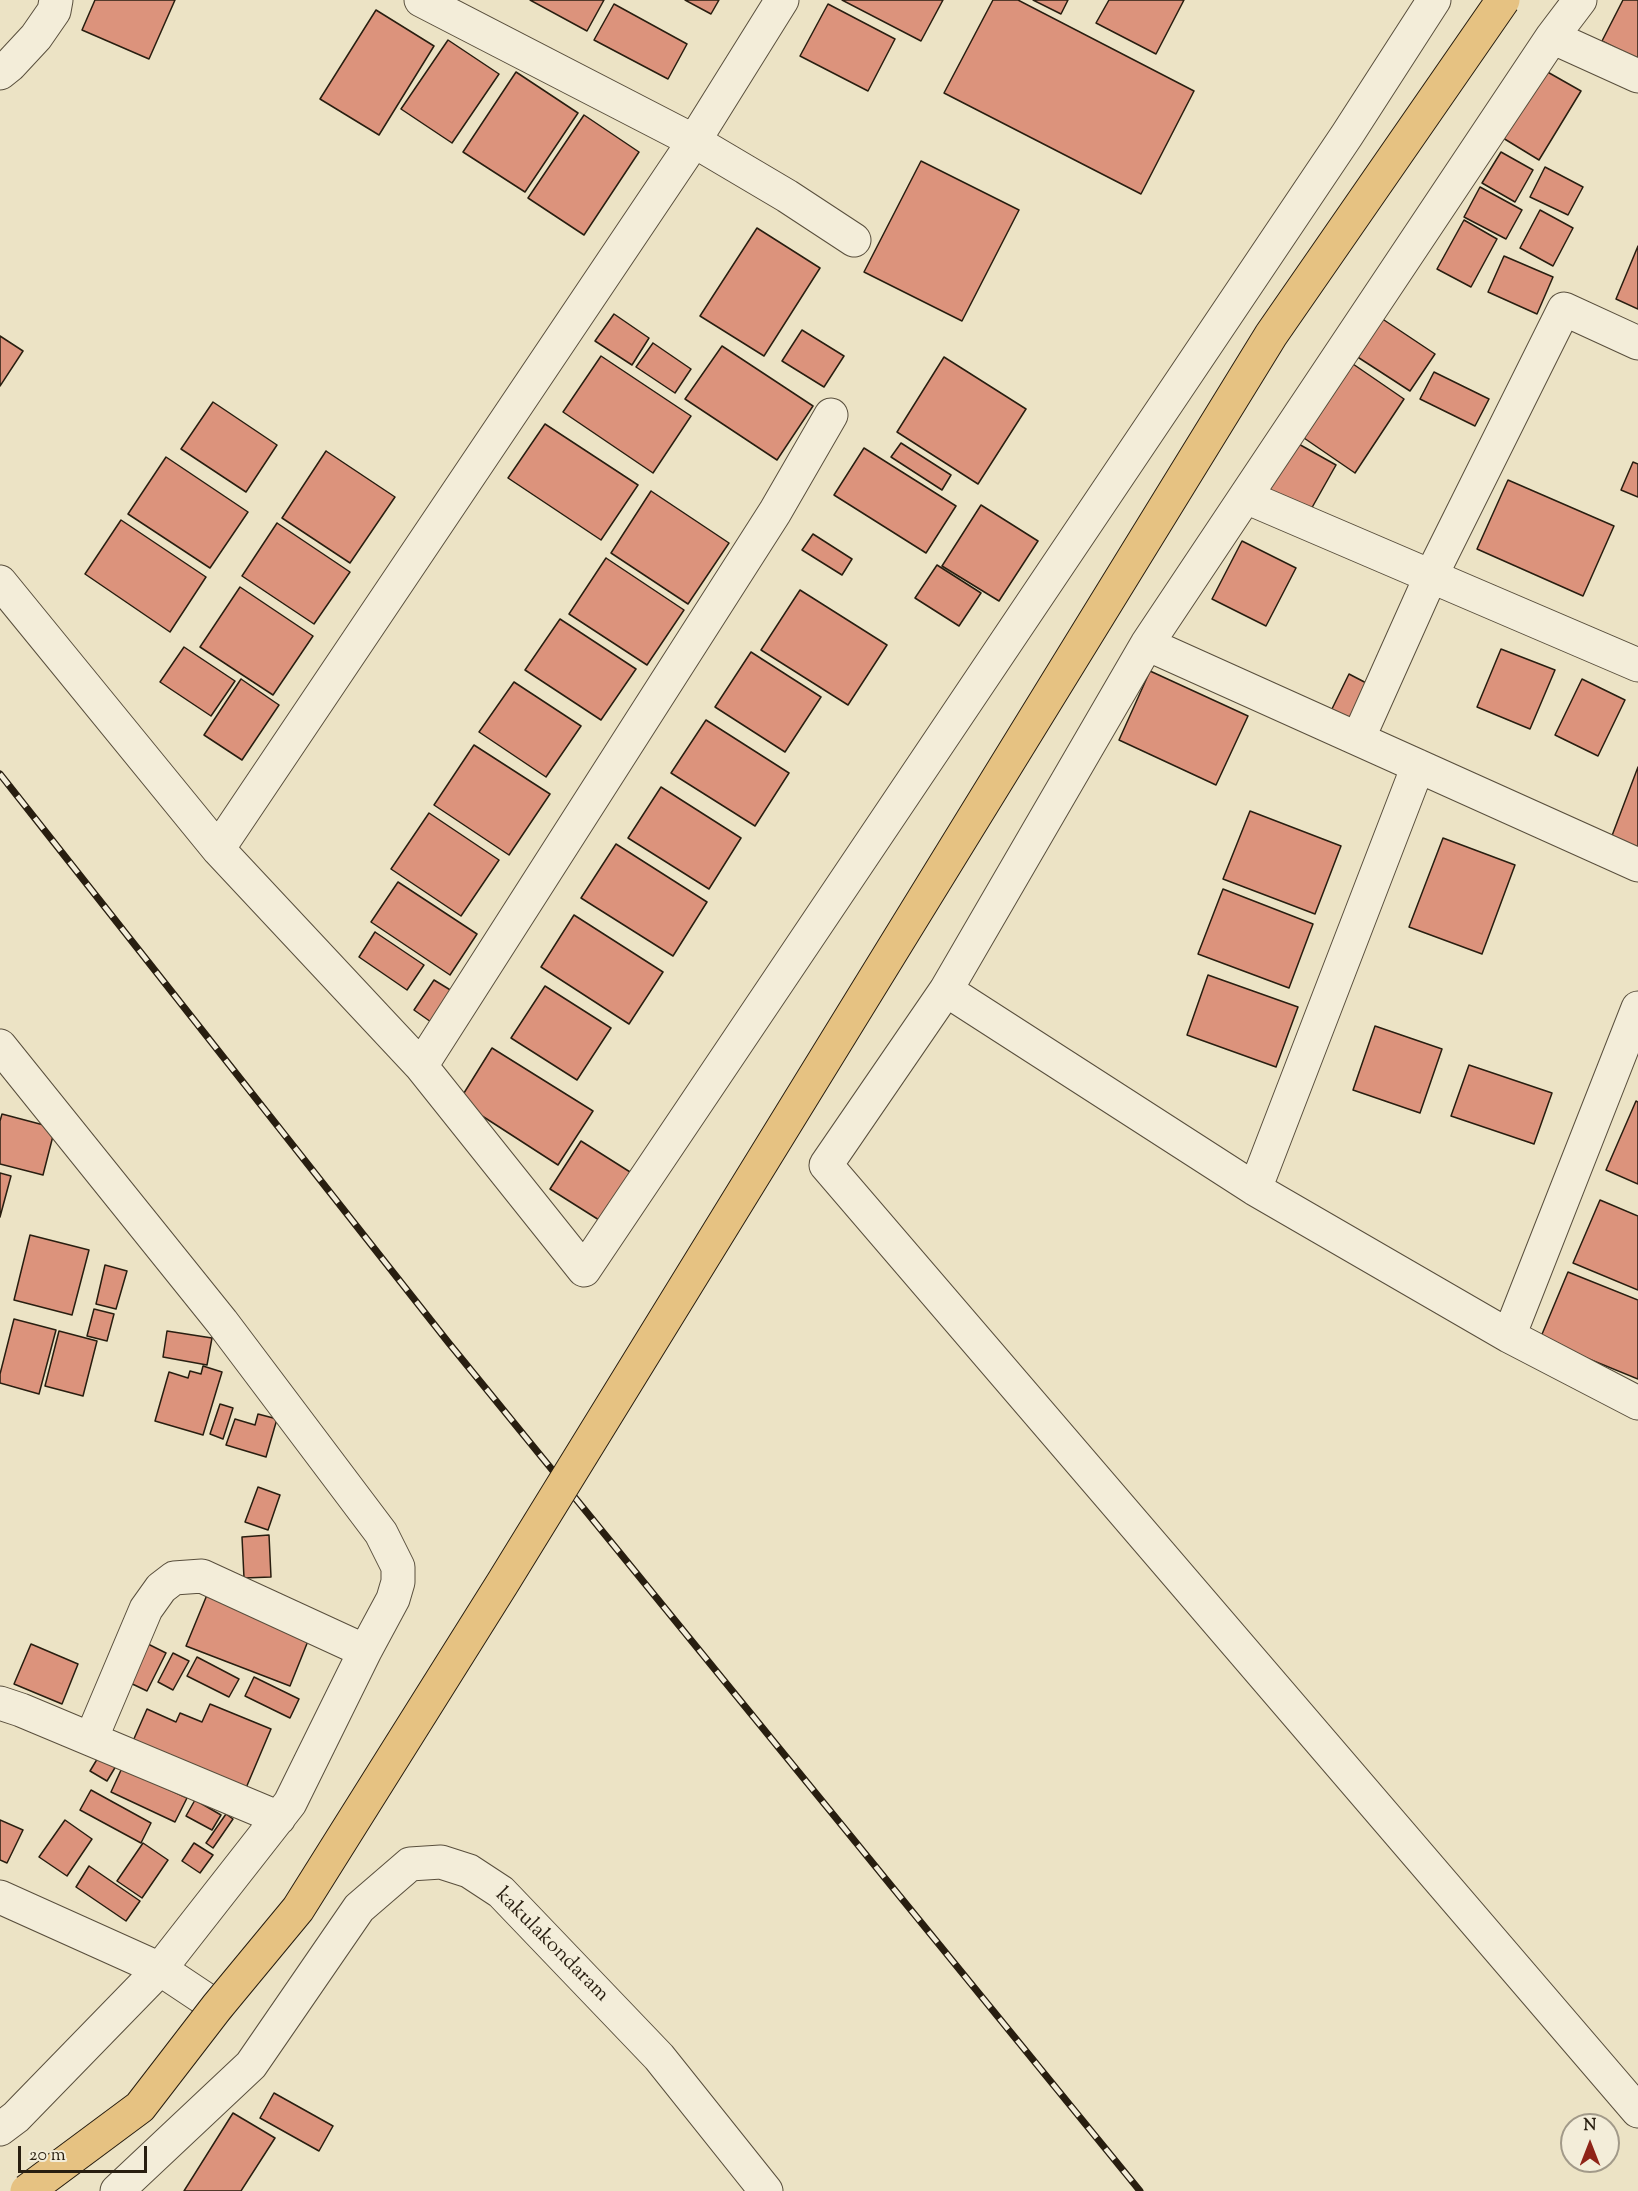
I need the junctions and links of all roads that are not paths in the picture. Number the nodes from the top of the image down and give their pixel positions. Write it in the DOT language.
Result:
graph roads {
  1 [pos="56,0"];
  2 [pos="421,0"];
  3 [pos="782,0"];
  4 [pos="1434,0"];
  5 [pos="1503,0"];
  6 [pos="1580,0"];
  7 [pos="458,8"];
  8 [pos="1552,37"];
  9 [pos="0,73"];
  10 [pos="1638,76"];
  11 [pos="694,141"];
  12 [pos="854,240"];
  13 [pos="1638,343"];
  14 [pos="831,415"];
  15 [pos="1246,497"];
  16 [pos="1431,576"];
  17 [pos="0,582"];
  18 [pos="1147,644"];
  19 [pos="1636,658"];
  20 [pos="1358,739"];
  21 [pos="1418,766"];
  22 [pos="218,849"];
  23 [pos="1638,865"];
  24 [pos="946,990"];
  25 [pos="1638,1008"];
  26 [pos="0,1046"];
  27 [pos="421,1065"];
  28 [pos="1255,1189"];
  29 [pos="1509,1336"];
  30 [pos="1638,1403"];
  31 [pos="365,1651"];
  32 [pos="0,1703"];
  33 [pos="91,1739"];
  34 [pos="279,1818"];
  35 [pos="0,1897"];
  36 [pos="160,1969"];
  37 [pos="218,2007"];
  38 [pos="1638,2111"];
  39 [pos="0,2129"];
  40 [pos="27,2191"];
  41 [pos="117,2191"];
  42 [pos="766,2191"];
  1 -- 9 [label="street"];
  2 -- 7 [label="street"];
  3 -- 11 [label="street"];
  4 -- 27 [label="street"];
  5 -- 37 [label="highway, bridge"];
  6 -- 8 [label="street"];
  7 -- 11 [label="street"];
  8 -- 10 [label="street"];
  8 -- 15 [label="street"];
  11 -- 12 [label="street"];
  11 -- 22 [label="street"];
  13 -- 16 [label="street"];
  14 -- 27 [label="street"];
  15 -- 16 [label="street"];
  15 -- 18 [label="street"];
  16 -- 19 [label="street"];
  16 -- 20 [label="street"];
  17 -- 22 [label="street"];
  18 -- 20 [label="street"];
  18 -- 24 [label="street"];
  20 -- 21 [label="street"];
  21 -- 23 [label="street"];
  21 -- 28 [label="street"];
  22 -- 27 [label="street"];
  24 -- 28 [label="street"];
  24 -- 38 [label="street"];
  25 -- 29 [label="street"];
  26 -- 31 [label="street"];
  28 -- 29 [label="street"];
  29 -- 30 [label="street"];
  31 -- 33 [label="street"];
  31 -- 34 [label="street"];
  32 -- 33 [label="street"];
  33 -- 34 [label="street"];
  34 -- 36 [label="street"];
  35 -- 36 [label="street"];
  36 -- 37 [label="street"];
  36 -- 39 [label="street"];
  37 -- 40 [label="highway, bridge"];
  41 -- 42 [label="street, kakulakondaram"];
}
